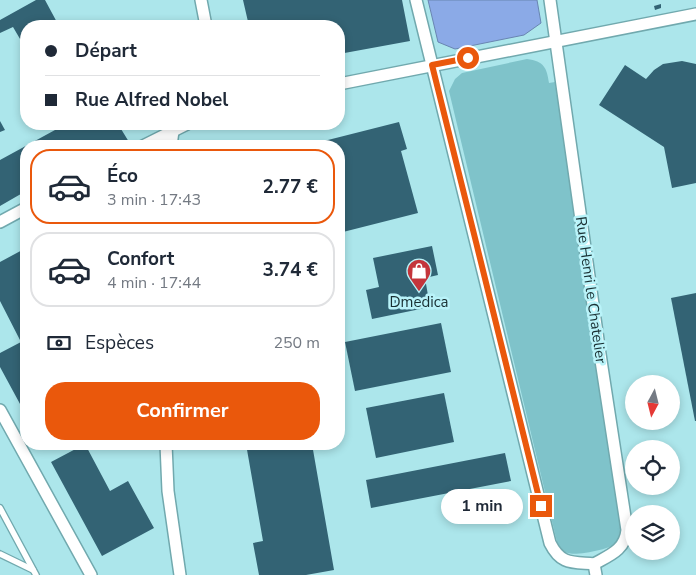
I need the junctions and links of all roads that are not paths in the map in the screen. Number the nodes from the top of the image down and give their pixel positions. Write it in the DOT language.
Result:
graph roads {
  1 [pos="201,0"];
  2 [pos="416,0"];
  3 [pos="550,0"];
  4 [pos="696,14"];
  5 [pos="205,20"];
  6 [pos="556,41"];
  7 [pos="432,65"];
  8 [pos="345,83"];
  9 [pos="173,131"];
  10 [pos="156,140"];
  11 [pos="172,140"];
  12 [pos="20,211"];
  13 [pos="0,222"];
  14 [pos="0,410"];
  15 [pos="20,446"];
  16 [pos="22,450"];
  17 [pos="166,450"];
  18 [pos="0,508"];
  19 [pos="0,554"];
  20 [pos="595,570"];
  21 [pos="34,572"];
  22 [pos="91,575"];
  23 [pos="180,575"];
  1 -- 5 [label="street"];
  2 -- 7 [label="street"];
  3 -- 6 [label="street, Rue Henri le Chatelier"];
  4 -- 6 [label="street"];
  6 -- 7 [label="street"];
  6 -- 20 [label="street, Rue Henri le Chatelier"];
  7 -- 8 [label="street"];
  7 -- 20 [label="street"];
  9 -- 10 [label="street"];
  9 -- 11 [label="street"];
  12 -- 13 [label="street"];
  14 -- 15 [label="street"];
  16 -- 22 [label="street"];
  17 -- 23 [label="street"];
  18 -- 21 [label="lane"];
  19 -- 21 [label="lane"];
}
